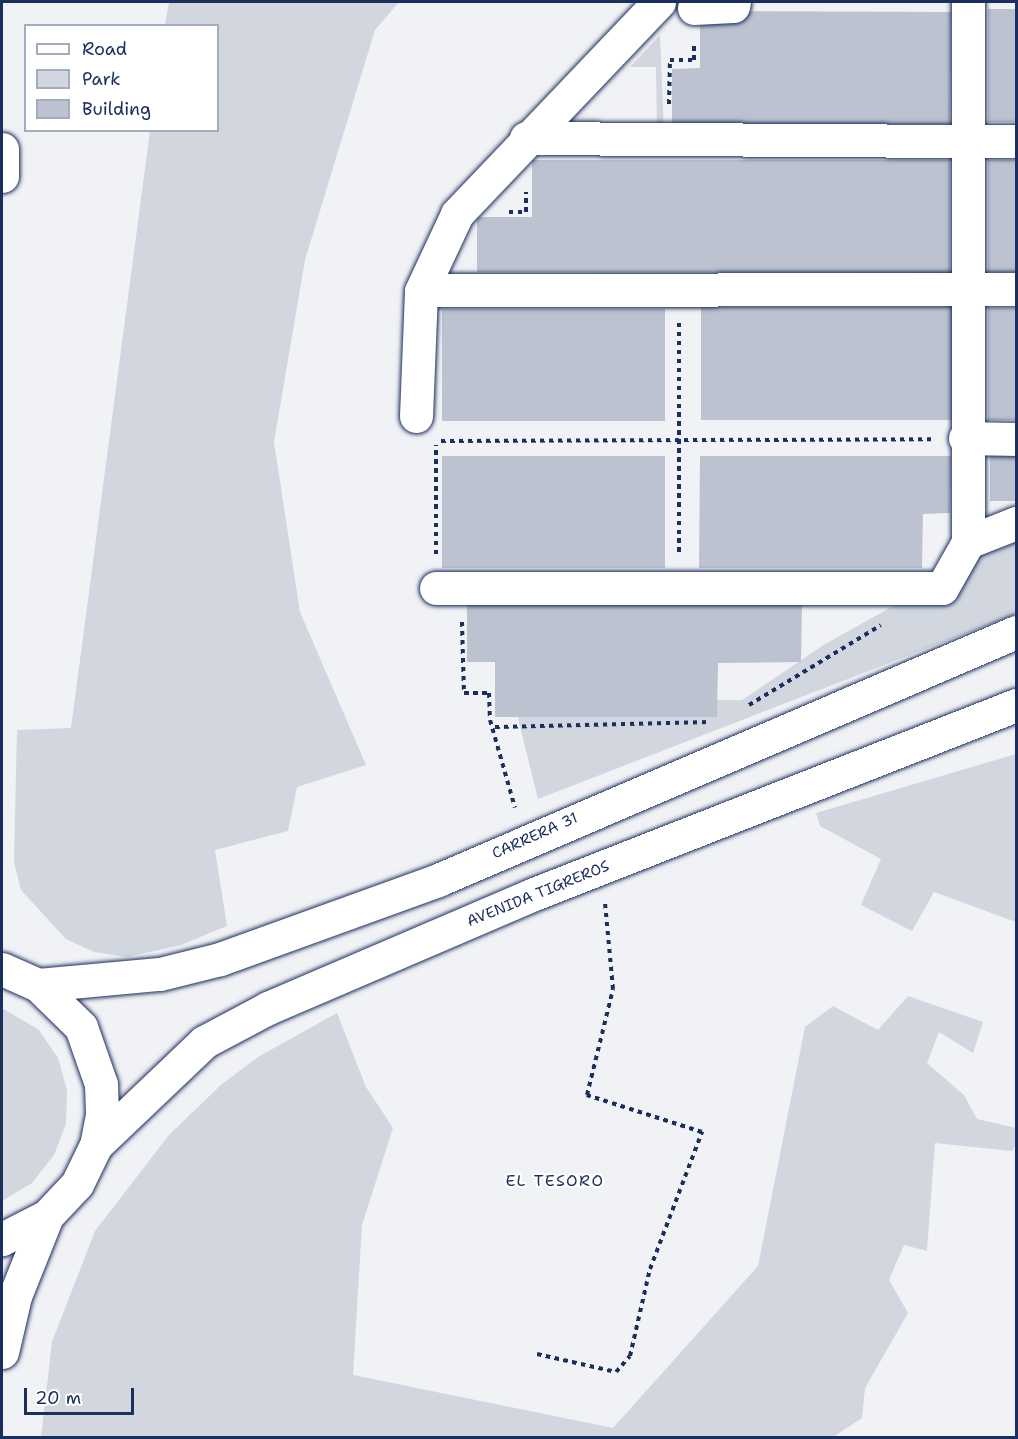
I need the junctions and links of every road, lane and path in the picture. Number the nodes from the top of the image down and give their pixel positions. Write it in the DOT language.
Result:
graph roads {
  1 [pos="659,2"];
  2 [pos="734,2"];
  3 [pos="968,2"];
  4 [pos="694,8"];
  5 [pos="526,138"];
  6 [pos="669,139"];
  7 [pos="971,141"];
  8 [pos="1017,141"];
  9 [pos="2,149"];
  10 [pos="2,176"];
  11 [pos="679,289"];
  12 [pos="966,289"];
  13 [pos="1017,289"];
  14 [pos="438,290"];
  15 [pos="416,416"];
  16 [pos="965,438"];
  17 [pos="1017,439"];
  18 [pos="436,441"];
  19 [pos="679,443"];
  20 [pos="1017,523"];
  21 [pos="968,542"];
  22 [pos="449,588"];
  23 [pos="679,589"];
  24 [pos="892,618"];
  25 [pos="1017,632"];
  26 [pos="1017,705"];
  27 [pos="742,710"];
  28 [pos="722,722"];
  29 [pos="495,727"];
  30 [pos="523,840"];
  31 [pos="597,870"];
  32 [pos="13,970"];
  33 [pos="96,1145"];
  34 [pos="47,1216"];
  35 [pos="2,1239"];
  36 [pos="2,1352"];
  37 [pos="537,1354"];
  1 -- 5 [label="street"];
  2 -- 4 [label="street"];
  3 -- 7 [label="street"];
  4 -- 6 [label="path"];
  5 -- 6 [label="street"];
  5 -- 15 [label="street"];
  6 -- 7 [label="street"];
  7 -- 8 [label="street"];
  7 -- 12 [label="street"];
  9 -- 10 [label="street"];
  11 -- 12 [label="street"];
  11 -- 14 [label="street"];
  11 -- 19 [label="path"];
  12 -- 13 [label="street"];
  12 -- 16 [label="street"];
  16 -- 17 [label="street"];
  16 -- 19 [label="path"];
  16 -- 21 [label="street"];
  18 -- 19 [label="path"];
  19 -- 23 [label="path"];
  20 -- 21 [label="street"];
  21 -- 23 [label="street"];
  22 -- 23 [label="street"];
  22 -- 29 [label="path"];
  24 -- 27 [label="path"];
  25 -- 30 [label="street, CARRERA 31"];
  26 -- 31 [label="street, AVENIDA TIGREROS"];
  28 -- 29 [label="path"];
  29 -- 30 [label="path"];
  30 -- 32 [label="street, CARRERA 31"];
  31 -- 33 [label="street, AVENIDA TIGREROS"];
  31 -- 37 [label="path"];
  32 -- 33 [label="street"];
  33 -- 34 [label="street"];
  34 -- 35 [label="street"];
  34 -- 36 [label="street"];
}
